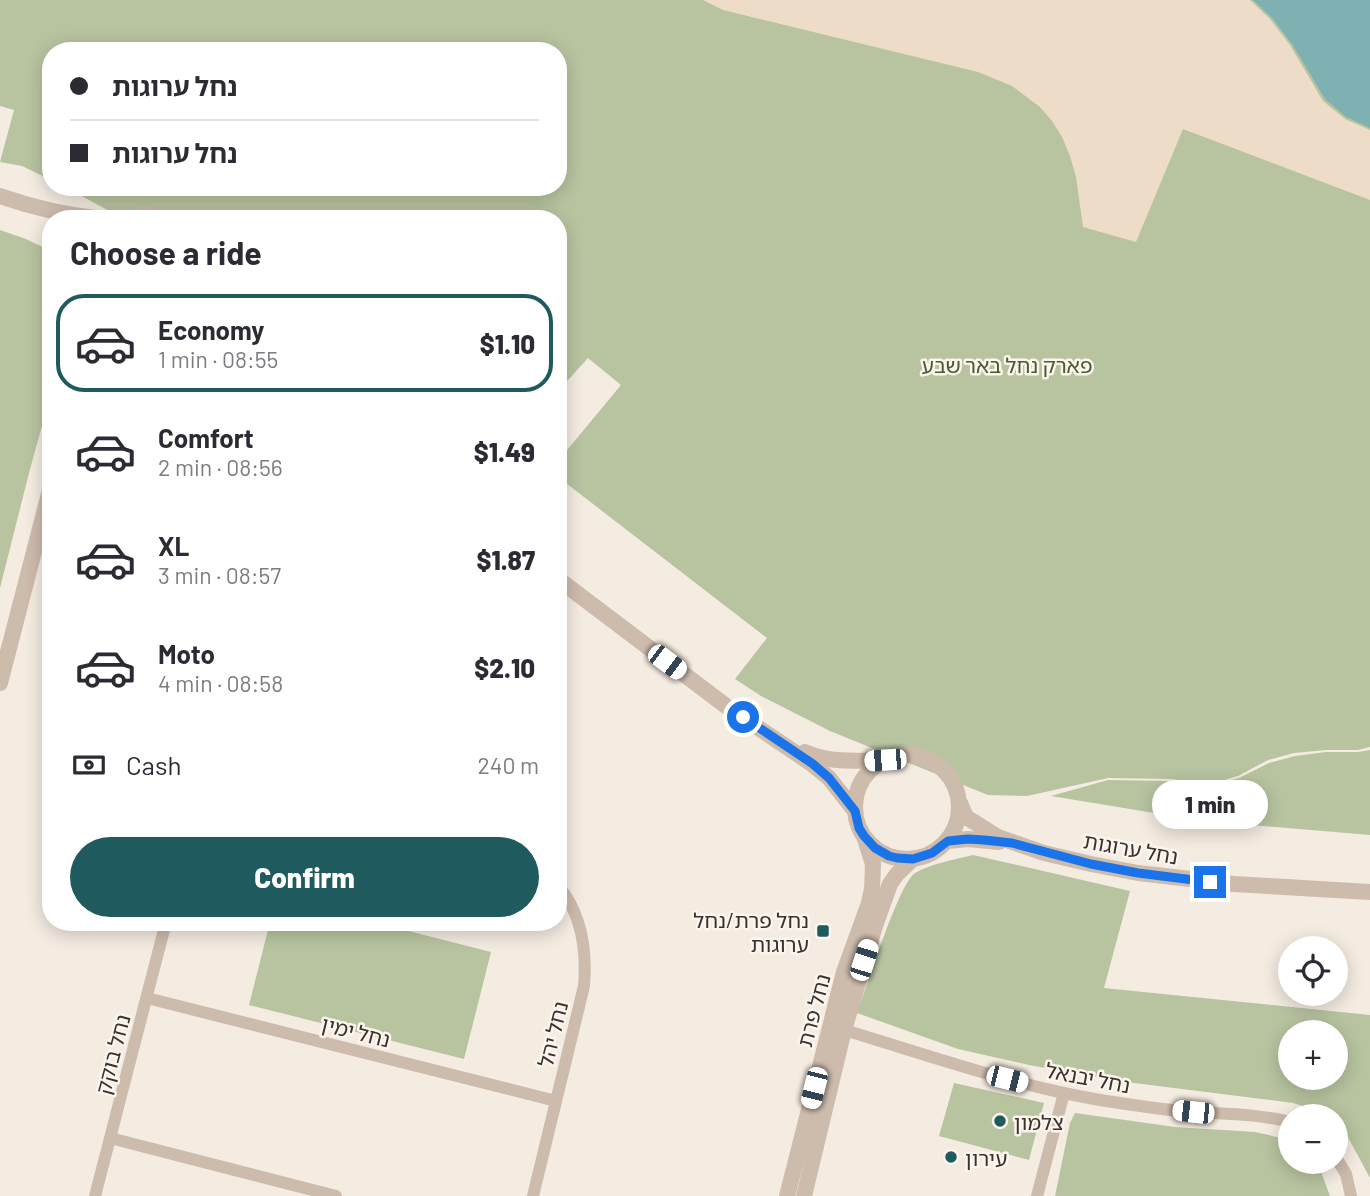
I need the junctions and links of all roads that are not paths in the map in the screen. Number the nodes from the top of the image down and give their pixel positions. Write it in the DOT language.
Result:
graph roads {
  1 [pos="0,196"];
  2 [pos="32,207"];
  3 [pos="45,210"];
  4 [pos="42,214"];
  5 [pos="42,531"];
  6 [pos="567,586"];
  7 [pos="0,683"];
  8 [pos="777,741"];
  9 [pos="885,760"];
  10 [pos="960,803"];
  11 [pos="855,811"];
  12 [pos="864,836"];
  13 [pos="948,841"];
  14 [pos="1012,843"];
  15 [pos="913,859"];
  16 [pos="1370,892"];
  17 [pos="567,898"];
  18 [pos="164,931"];
  19 [pos="147,998"];
  20 [pos="844,1030"];
  21 [pos="1064,1093"];
  22 [pos="556,1101"];
  23 [pos="1278,1119"];
  24 [pos="110,1138"];
  25 [pos="1346,1174"];
  26 [pos="95,1196"];
  27 [pos="336,1196"];
  28 [pos="533,1196"];
  29 [pos="787,1196"];
  30 [pos="804,1196"];
  31 [pos="1037,1196"];
  32 [pos="1352,1196"];
  1 -- 2 [label="street"];
  2 -- 3 [label="street"];
  2 -- 4 [label="street"];
  5 -- 7 [label="street"];
  6 -- 8 [label="street"];
  8 -- 9 [label="street"];
  8 -- 11 [label="street"];
  9 -- 10 [label="street"];
  9 -- 11 [label="street"];
  10 -- 13 [label="street"];
  10 -- 14 [label="street, נחל ערוגות"];
  11 -- 12 [label="street"];
  12 -- 15 [label="street"];
  12 -- 29 [label="street, נחל פרת"];
  13 -- 14 [label="street, נחל ערוגות"];
  13 -- 15 [label="street"];
  14 -- 16 [label="street, נחל ערוגות"];
  15 -- 20 [label="street, נחל פרת"];
  17 -- 22 [label="street, נחל יהל"];
  18 -- 19 [label="street, נחל בוקק"];
  19 -- 22 [label="street, נחל ימין"];
  19 -- 24 [label="street, נחל בוקק"];
  20 -- 21 [label="street, נחל יבנאל"];
  20 -- 30 [label="street, נחל פרת"];
  21 -- 23 [label="street, נחל יבנאל"];
  21 -- 31 [label="street"];
  22 -- 28 [label="street, נחל יהל"];
  24 -- 26 [label="street, נחל בוקק"];
  24 -- 27 [label="street"];
  25 -- 32 [label="street"];
}
